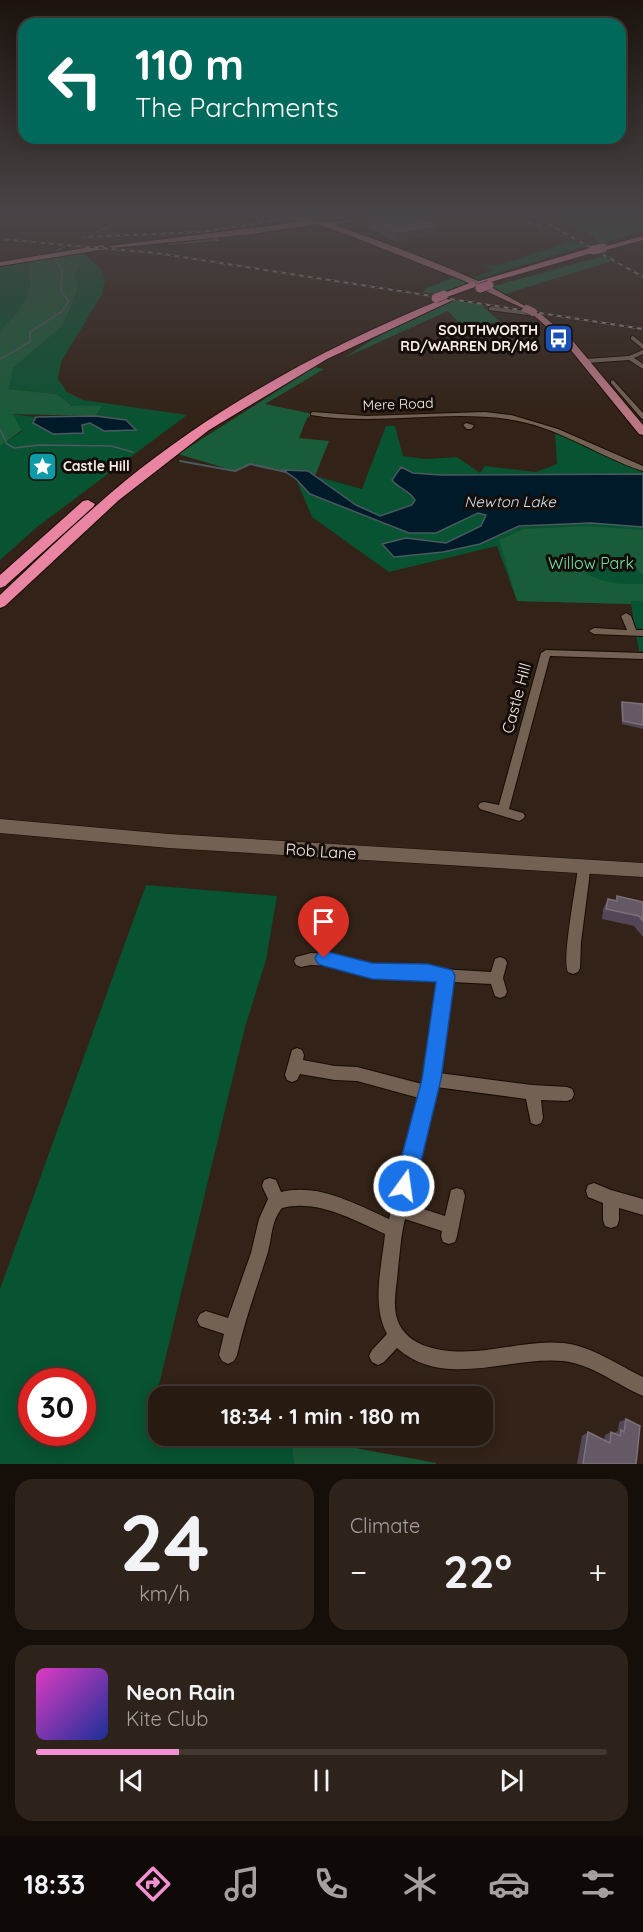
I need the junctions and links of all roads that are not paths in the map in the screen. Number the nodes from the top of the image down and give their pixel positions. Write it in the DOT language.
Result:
graph roads {
  1 [pos="480,285"];
  2 [pos="480,285"];
  3 [pos="446,298"];
  4 [pos="491,309"];
  5 [pos="532,312"];
  6 [pos="633,338"];
  7 [pos="643,347"];
  8 [pos="643,352"];
  9 [pos="630,358"];
  10 [pos="586,361"];
  11 [pos="643,367"];
  12 [pos="617,383"];
  13 [pos="313,414"];
  14 [pos="485,414"];
  15 [pos="643,417"];
  16 [pos="469,426"];
  17 [pos="642,430"];
  18 [pos="643,469"];
  19 [pos="0,583"];
  20 [pos="0,603"];
  21 [pos="626,616"];
  22 [pos="594,631"];
  23 [pos="638,633"];
  24 [pos="643,656"];
  25 [pos="484,806"];
  26 [pos="502,811"];
  27 [pos="519,816"];
  28 [pos="0,826"];
  29 [pos="584,867"];
  30 [pos="643,870"];
  31 [pos="301,962"];
  32 [pos="500,963"];
  33 [pos="573,968"];
  34 [pos="446,976"];
  35 [pos="295,1065"];
  36 [pos="429,1086"];
  37 [pos="532,1092"];
  38 [pos="567,1094"];
  39 [pos="536,1118"];
  40 [pos="594,1191"];
  41 [pos="457,1196"];
  42 [pos="611,1198"];
  43 [pos="643,1207"];
  44 [pos="399,1209"];
  45 [pos="611,1220"];
  46 [pos="394,1229"];
  47 [pos="206,1320"];
  48 [pos="234,1328"];
  49 [pos="397,1336"];
  50 [pos="228,1355"];
  51 [pos="378,1356"];
  52 [pos="643,1387"];
  1 -- 5 [label="main road"];
  2 -- 3 [label="highway"];
  3 -- 19 [label="highway"];
  3 -- 20 [label="highway"];
  4 -- 5 [label="street"];
  5 -- 10 [label="main road"];
  6 -- 7 [label="street"];
  8 -- 9 [label="street"];
  9 -- 10 [label="street"];
  9 -- 11 [label="street"];
  10 -- 17 [label="main road"];
  12 -- 15 [label="street"];
  13 -- 14 [label="street, Mere Road"];
  14 -- 16 [label="street"];
  14 -- 18 [label="street, Mere Road"];
  21 -- 23 [label="street"];
  22 -- 23 [label="street"];
  24 -- 26 [label="street, Castle Hill"];
  25 -- 26 [label="street"];
  26 -- 27 [label="street"];
  28 -- 29 [label="street, Rob Lane"];
  29 -- 30 [label="street, Rob Lane"];
  29 -- 33 [label="street"];
  31 -- 34 [label="street"];
  32 -- 34 [label="street"];
  34 -- 36 [label="street"];
  35 -- 36 [label="street"];
  36 -- 37 [label="street"];
  36 -- 44 [label="street"];
  37 -- 38 [label="street"];
  37 -- 39 [label="street"];
  40 -- 42 [label="street"];
  41 -- 44 [label="street"];
  42 -- 43 [label="street"];
  42 -- 45 [label="street"];
  44 -- 46 [label="street"];
  46 -- 48 [label="street"];
  46 -- 49 [label="street"];
  47 -- 48 [label="street"];
  48 -- 50 [label="street"];
  49 -- 51 [label="street"];
  49 -- 52 [label="street"];
}
